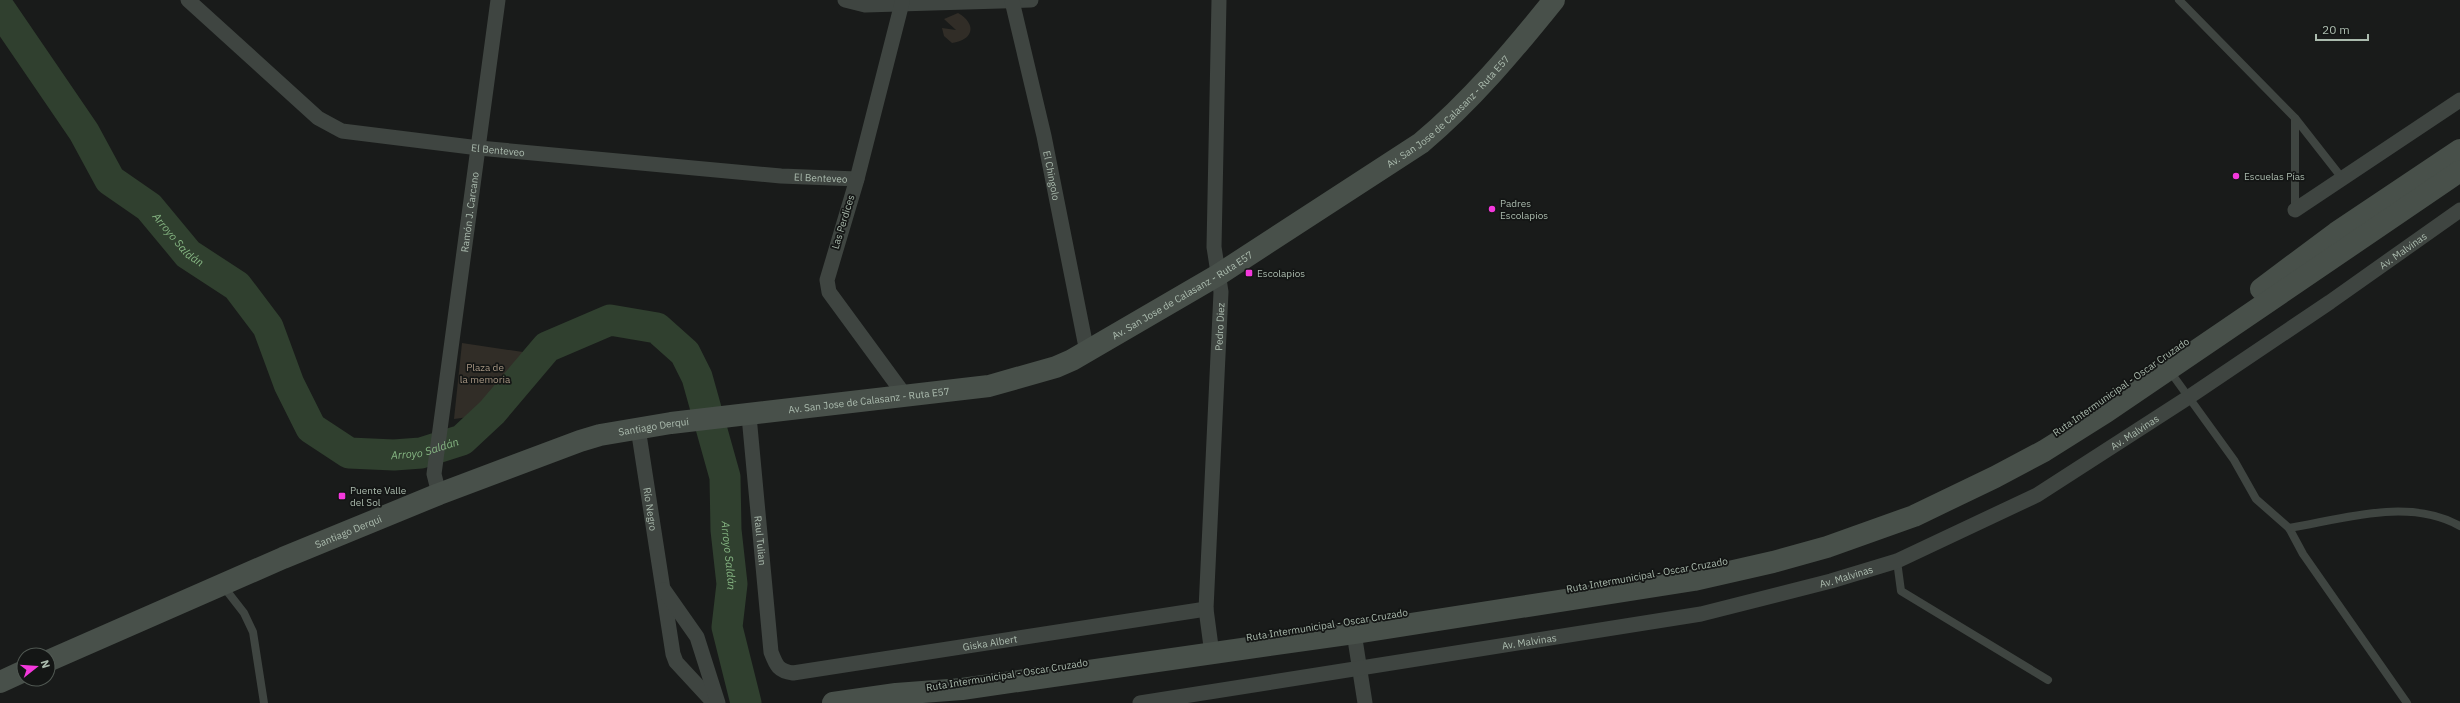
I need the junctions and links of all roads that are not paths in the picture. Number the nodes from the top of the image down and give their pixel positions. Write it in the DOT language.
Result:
graph roads {
  1 [pos="188,0"];
  2 [pos="498,0"];
  3 [pos="845,0"];
  4 [pos="1031,0"];
  5 [pos="1219,0"];
  6 [pos="1554,0"];
  7 [pos="2179,0"];
  8 [pos="1012,1"];
  9 [pos="902,3"];
  10 [pos="2460,100"];
  11 [pos="2295,118"];
  12 [pos="479,148"];
  13 [pos="2460,150"];
  14 [pos="2460,171"];
  15 [pos="2342,178"];
  16 [pos="857,179"];
  17 [pos="2295,210"];
  18 [pos="2460,210"];
  19 [pos="1218,275"];
  20 [pos="1087,352"];
  21 [pos="2168,369"];
  22 [pos="906,397"];
  23 [pos="2189,397"];
  24 [pos="738,416"];
  25 [pos="638,428"];
  26 [pos="439,494"];
  27 [pos="2460,526"];
  28 [pos="2289,528"];
  29 [pos="1897,561"];
  30 [pos="223,586"];
  31 [pos="663,590"];
  32 [pos="1206,609"];
  33 [pos="1354,633"];
  34 [pos="1211,648"];
  35 [pos="56,658"];
  36 [pos="776,665"];
  37 [pos="1359,666"];
  38 [pos="16,675"];
  39 [pos="2048,680"];
  40 [pos="0,682"];
  41 [pos="1197,699"];
  42 [pos="264,703"];
  43 [pos="714,703"];
  44 [pos="718,703"];
  45 [pos="833,703"];
  46 [pos="1140,703"];
  47 [pos="1365,703"];
  48 [pos="2407,703"];
  1 -- 12 [label="street, El Benteveo"];
  2 -- 12 [label="street, Ramón J. Carcano"];
  3 -- 9 [label="street"];
  4 -- 8 [label="street"];
  5 -- 19 [label="street, Pedro Diez"];
  6 -- 19 [label="main road, Av. San Jose de Calasanz - Ruta E57"];
  7 -- 11 [label="lane"];
  8 -- 9 [label="street"];
  8 -- 20 [label="street, El Chingolo"];
  9 -- 16 [label="street, Las Perdices"];
  10 -- 15 [label="street"];
  11 -- 15 [label="lane"];
  11 -- 17 [label="lane"];
  12 -- 16 [label="street, El Benteveo"];
  12 -- 26 [label="street, Ramón J. Carcano"];
  13 -- 34 [label="main road, Ruta Intermunicipal - Oscar Cruzado"];
  14 -- 21 [label="main road, Ruta Intermunicipal - Oscar Cruzado"];
  15 -- 17 [label="street"];
  16 -- 22 [label="street, Las Perdices"];
  18 -- 23 [label="street, Av. Malvinas"];
  19 -- 20 [label="main road, Av. San Jose de Calasanz - Ruta E57"];
  19 -- 32 [label="street, Pedro Diez"];
  20 -- 22 [label="main road, Av. San Jose de Calasanz - Ruta E57"];
  21 -- 23 [label="lane"];
  21 -- 33 [label="main road, Ruta Intermunicipal - Oscar Cruzado"];
  22 -- 24 [label="main road, Av. San Jose de Calasanz - Ruta E57"];
  23 -- 28 [label="lane"];
  23 -- 29 [label="street, Av. Malvinas"];
  24 -- 25 [label="main road, Santiago Derqui"];
  24 -- 36 [label="street, Raul Tulian"];
  25 -- 26 [label="main road, Santiago Derqui"];
  25 -- 31 [label="street, Río Negro"];
  26 -- 30 [label="main road, Santiago Derqui"];
  27 -- 28 [label="lane"];
  28 -- 48 [label="lane"];
  29 -- 37 [label="street, Av. Malvinas"];
  29 -- 39 [label="lane"];
  30 -- 35 [label="main road, Santiago Derqui"];
  30 -- 42 [label="lane"];
  31 -- 43 [label="street, Río Negro"];
  31 -- 44 [label="street, Río Negro"];
  32 -- 34 [label="street, Pedro Diez"];
  32 -- 36 [label="street, Giska Albert"];
  33 -- 34 [label="main road, Ruta Intermunicipal - Oscar Cruzado"];
  33 -- 37 [label="street"];
  34 -- 45 [label="main road, Ruta Intermunicipal - Oscar Cruzado"];
  37 -- 41 [label="street, Av. Malvinas"];
  37 -- 47 [label="street"];
  38 -- 40 [label="main road"];
  41 -- 46 [label="street, Av. Malvinas"];
}
